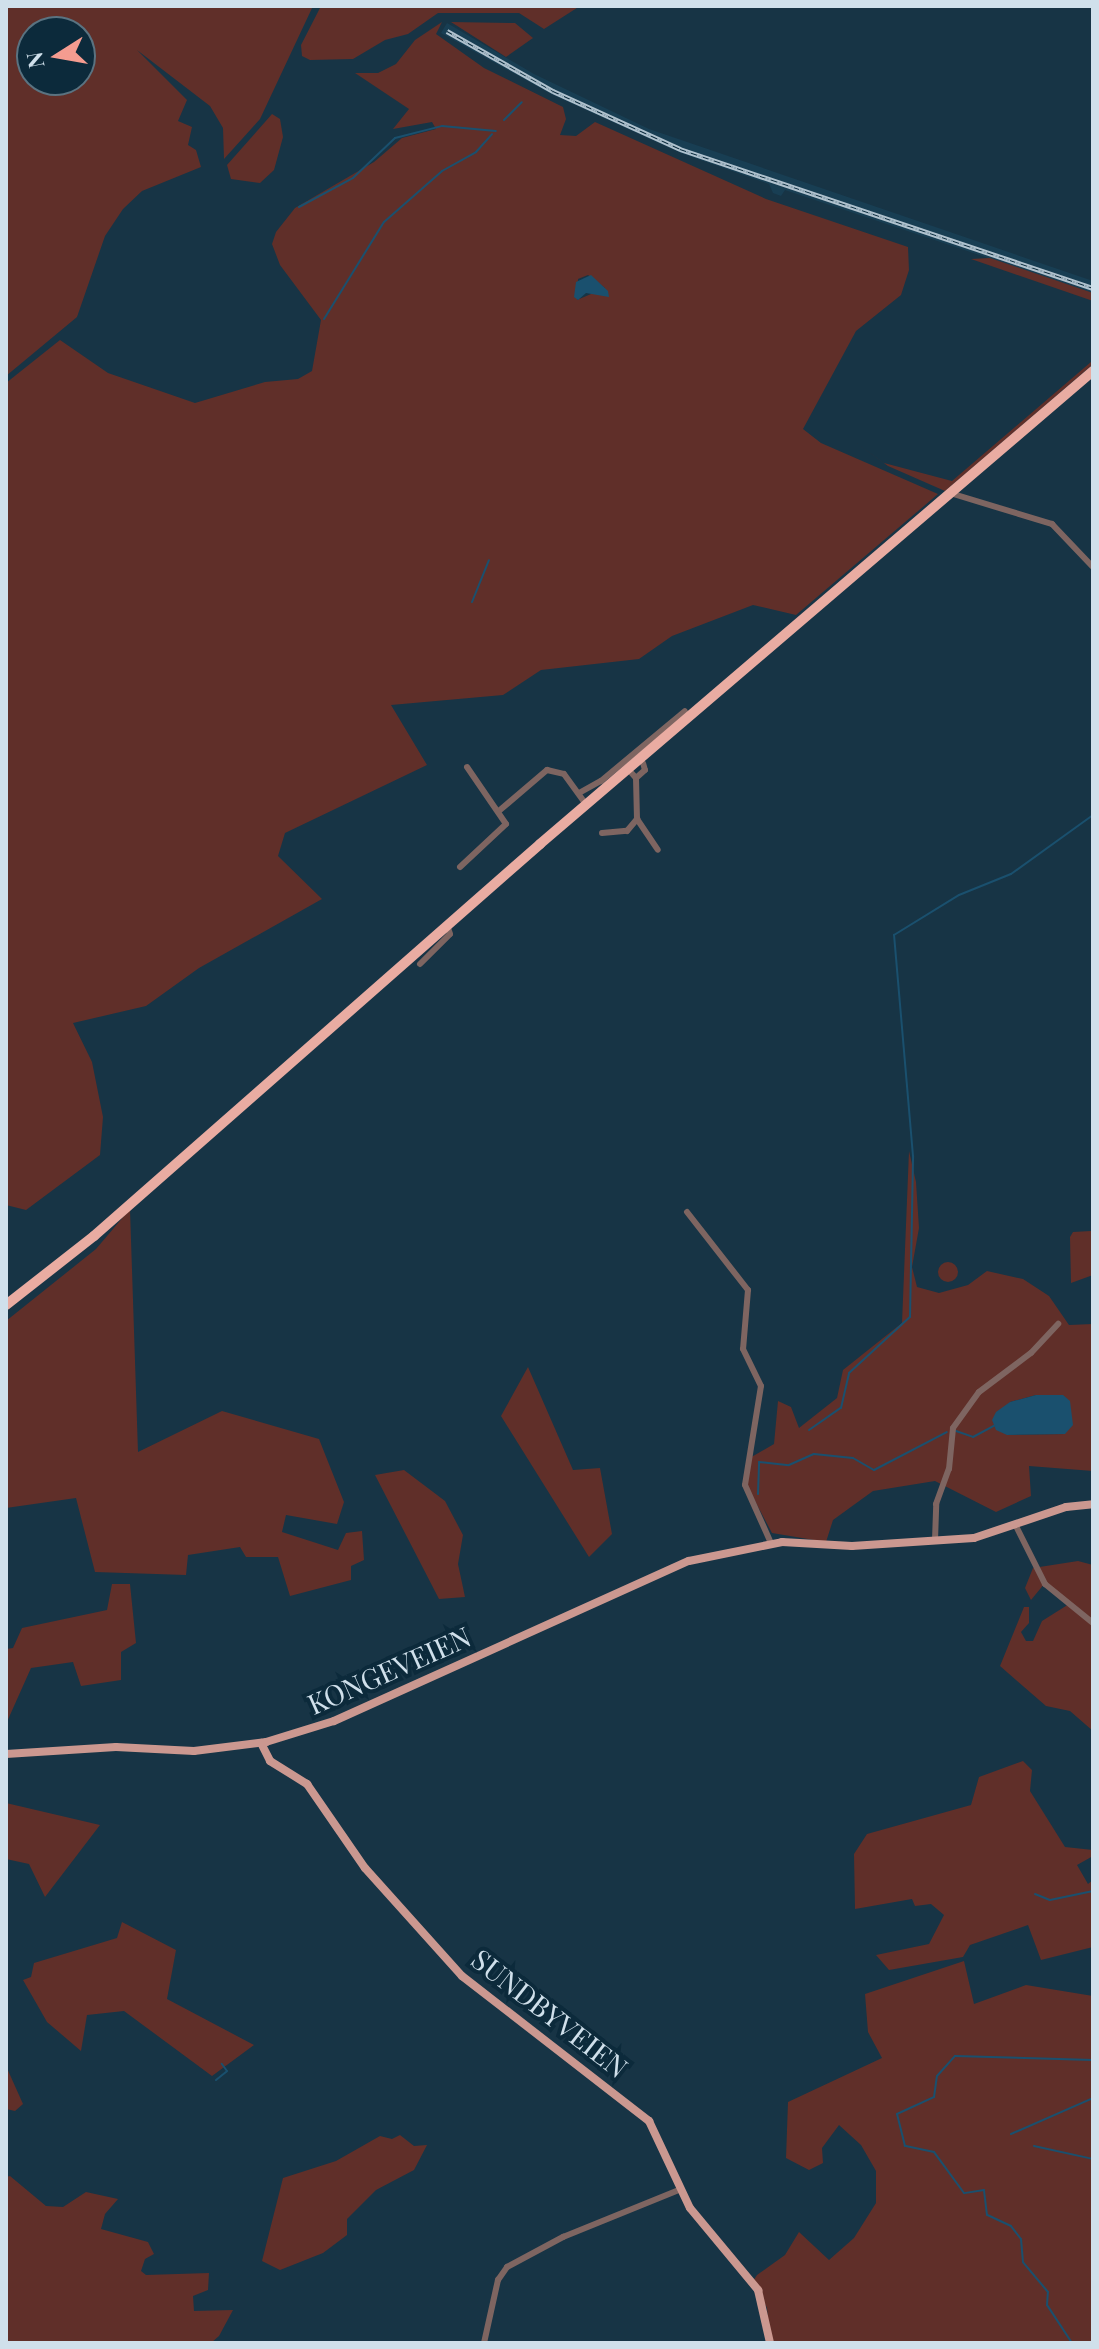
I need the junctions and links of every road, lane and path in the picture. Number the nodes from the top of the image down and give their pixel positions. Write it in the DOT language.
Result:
graph roads {
  1 [pos="1093,371"];
  2 [pos="950,493"];
  3 [pos="1093,567"];
  4 [pos="685,711"];
  5 [pos="643,763"];
  6 [pos="467,767"];
  7 [pos="627,768"];
  8 [pos="636,778"];
  9 [pos="579,793"];
  10 [pos="586,804"];
  11 [pos="500,810"];
  12 [pos="637,819"];
  13 [pos="602,833"];
  14 [pos="658,850"];
  15 [pos="460,867"];
  16 [pos="417,960"];
  17 [pos="425,972"];
  18 [pos="687,1212"];
  19 [pos="6,1305"];
  20 [pos="1058,1324"];
  21 [pos="1093,1504"];
  22 [pos="1016,1526"];
  23 [pos="935,1540"];
  24 [pos="771,1543"];
  25 [pos="1093,1623"];
  26 [pos="261,1743"];
  27 [pos="6,1754"];
  28 [pos="681,2189"];
  29 [pos="484,2343"];
  30 [pos="770,2343"];
  1 -- 2 [label="highway"];
  2 -- 3 [label="street"];
  2 -- 7 [label="highway"];
  4 -- 9 [label="street"];
  5 -- 8 [label="street"];
  6 -- 11 [label="street"];
  7 -- 8 [label="street"];
  7 -- 10 [label="highway"];
  8 -- 12 [label="street"];
  9 -- 10 [label="street"];
  9 -- 11 [label="street"];
  10 -- 16 [label="highway"];
  11 -- 15 [label="street"];
  12 -- 13 [label="street"];
  12 -- 14 [label="street"];
  16 -- 17 [label="street"];
  16 -- 19 [label="highway"];
  18 -- 24 [label="street"];
  20 -- 23 [label="street"];
  21 -- 22 [label="main road, KONGEVEIEN"];
  22 -- 23 [label="main road, KONGEVEIEN"];
  22 -- 25 [label="street"];
  23 -- 24 [label="main road, KONGEVEIEN"];
  24 -- 26 [label="main road, KONGEVEIEN"];
  26 -- 27 [label="main road, KONGEVEIEN"];
  26 -- 28 [label="main road, SUNDBYVEIEN"];
  28 -- 29 [label="street"];
  28 -- 30 [label="main road, SUNDBYVEIEN"];
}
